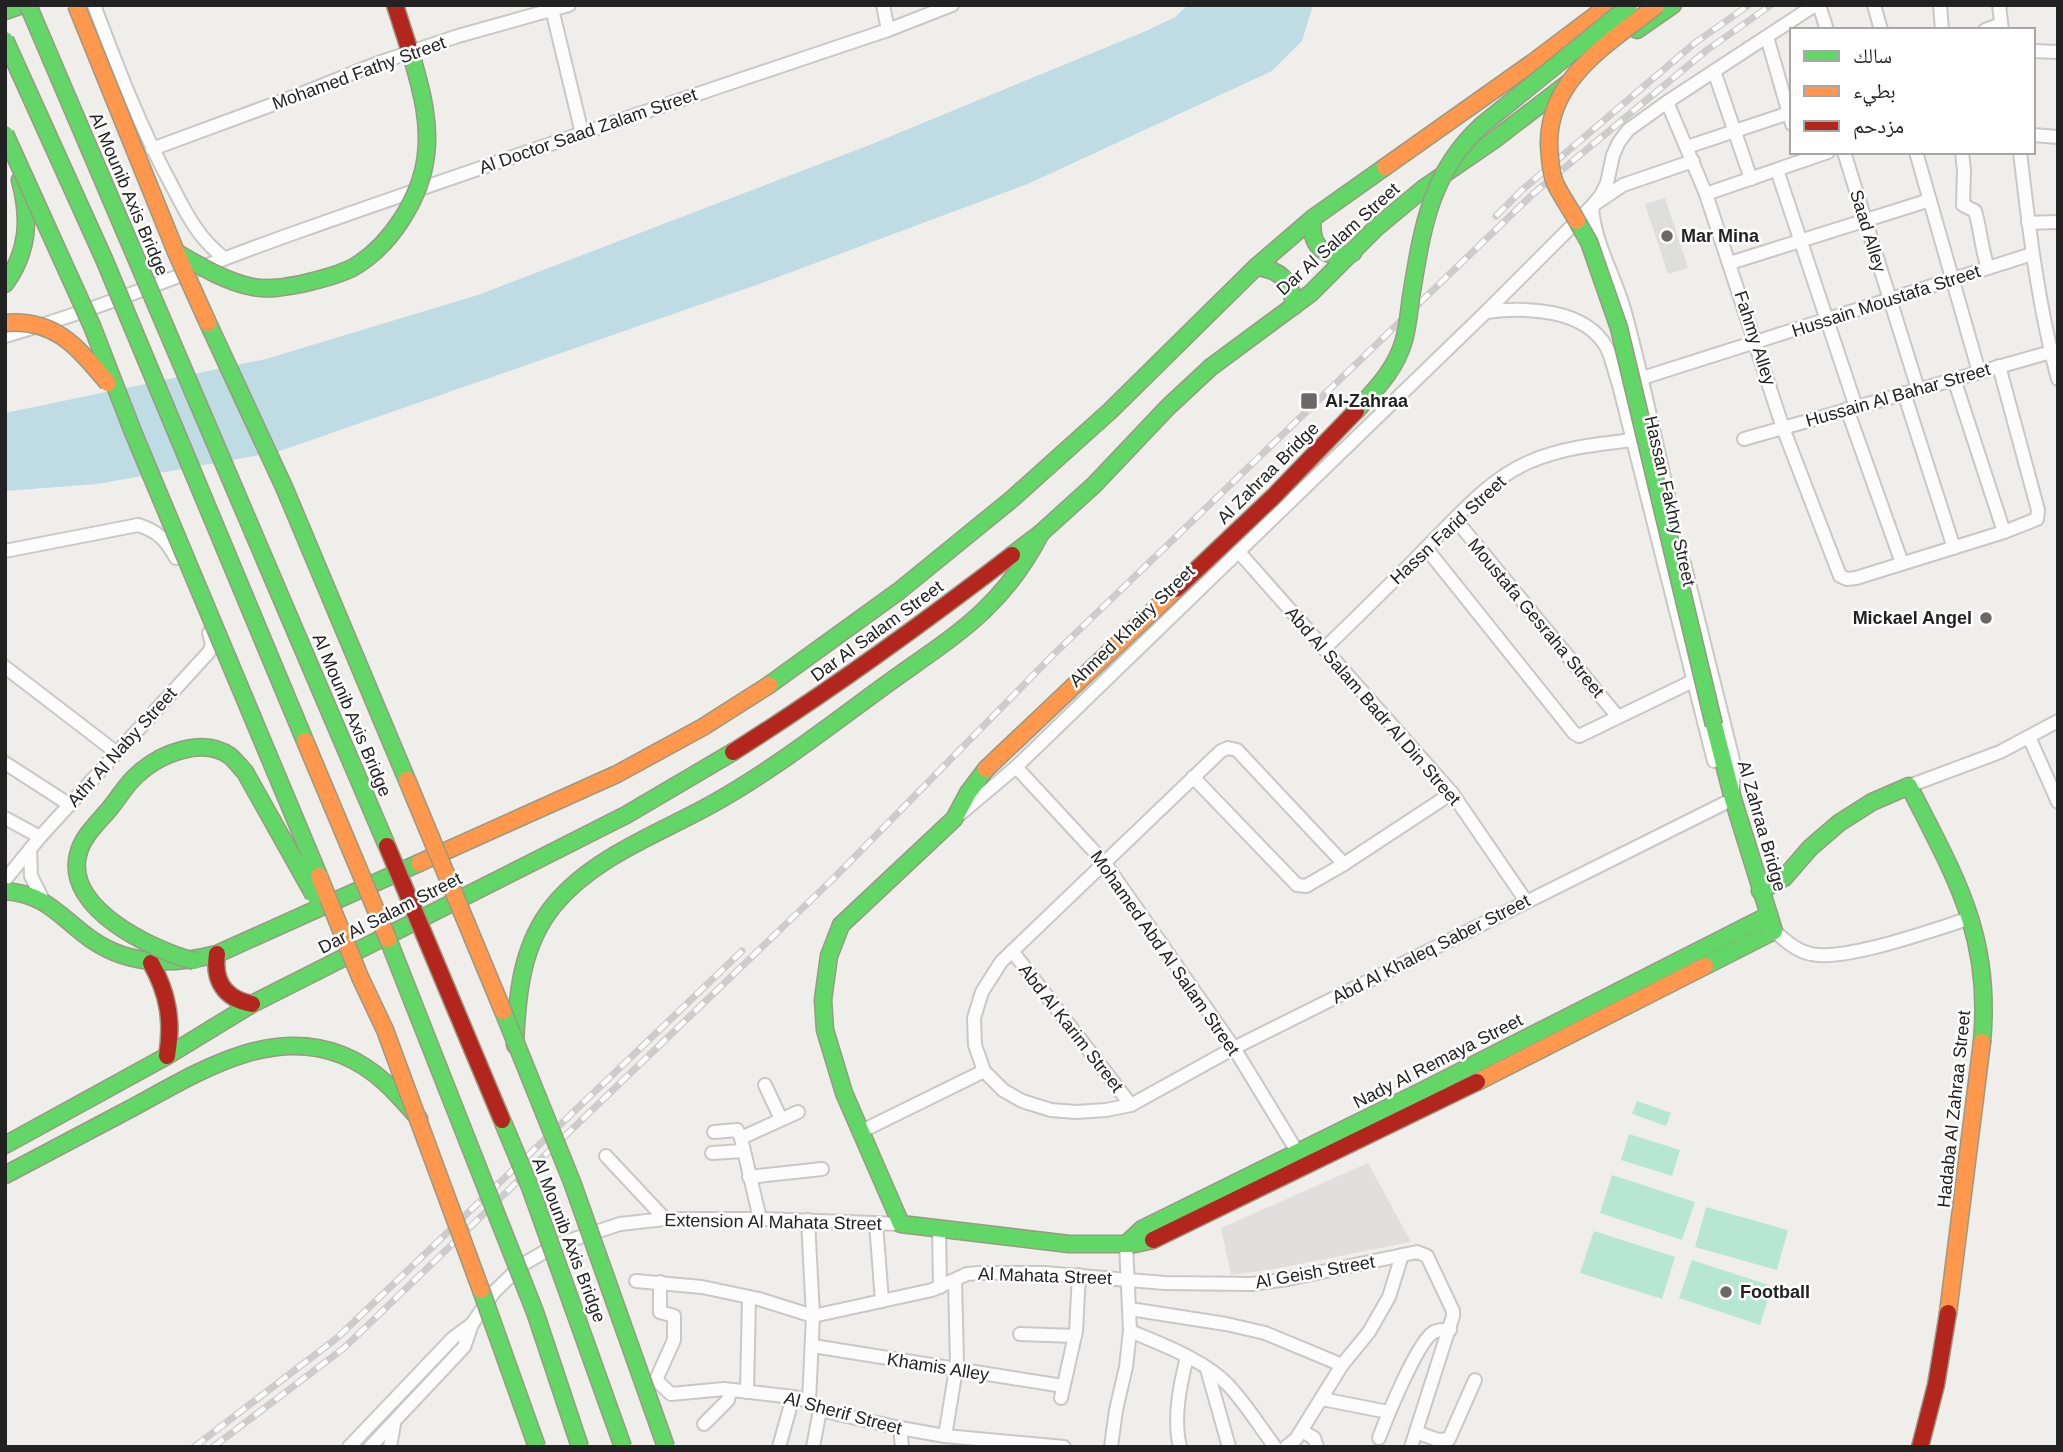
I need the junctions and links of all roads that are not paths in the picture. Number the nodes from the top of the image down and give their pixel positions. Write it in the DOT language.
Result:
graph roads {
  1 [pos="22,5"];
  2 [pos="28,5"];
  3 [pos="76,5"];
  4 [pos="94,5"];
  5 [pos="395,5"];
  6 [pos="569,5"];
  7 [pos="883,5"];
  8 [pos="952,5"];
  9 [pos="1609,5"];
  10 [pos="1657,5"];
  11 [pos="1673,5"];
  12 [pos="1817,5"];
  13 [pos="1874,5"];
  14 [pos="1940,5"];
  15 [pos="1999,5"];
  16 [pos="1629,6"];
  17 [pos="552,7"];
  18 [pos="5,11"];
  19 [pos="2002,27"];
  20 [pos="1826,28"];
  21 [pos="1880,28"];
  22 [pos="1942,28"];
  23 [pos="888,30"];
  24 [pos="1767,37"];
  25 [pos="5,40"];
  26 [pos="2035,51"];
  27 [pos="2058,51"];
  28 [pos="411,57"];
  29 [pos="1714,71"];
  30 [pos="1787,89"];
  31 [pos="1667,102"];
  32 [pos="1790,118"];
  33 [pos="1735,131"];
  34 [pos="582,133"];
  35 [pos="2035,135"];
  36 [pos="2058,136"];
  37 [pos="7,138"];
  38 [pos="1687,147"];
  39 [pos="152,149"];
  40 [pos="1845,154"];
  41 [pos="1917,154"];
  42 [pos="1962,154"];
  43 [pos="2020,154"];
  44 [pos="1801,157"];
  45 [pos="1693,162"];
  46 [pos="1777,170"];
  47 [pos="1751,179"];
  48 [pos="1706,194"];
  49 [pos="1930,200"];
  50 [pos="1592,206"];
  51 [pos="1313,218"];
  52 [pos="1865,220"];
  53 [pos="2058,222"];
  54 [pos="2028,223"];
  55 [pos="1800,241"];
  56 [pos="176,252"];
  57 [pos="1353,253"];
  58 [pos="2032,254"];
  59 [pos="224,258"];
  60 [pos="1730,263"];
  61 [pos="1256,267"];
  62 [pos="1988,268"];
  63 [pos="1953,279"];
  64 [pos="5,284"];
  65 [pos="1889,300"];
  66 [pos="1294,306"];
  67 [pos="1486,312"];
  68 [pos="1826,319"];
  69 [pos="5,323"];
  70 [pos="5,336"];
  71 [pos="1756,342"];
  72 [pos="2051,352"];
  73 [pos="1999,366"];
  74 [pos="1979,372"];
  75 [pos="1641,378"];
  76 [pos="1954,379"];
  77 [pos="2058,379"];
  78 [pos="1619,385"];
  79 [pos="1918,390"];
  80 [pos="1904,393"];
  81 [pos="118,395"];
  82 [pos="1852,408"];
  83 [pos="1783,428"];
  84 [pos="1744,439"];
  85 [pos="1633,440"];
  86 [pos="1455,519"];
  87 [pos="2004,532"];
  88 [pos="1041,533"];
  89 [pos="1426,548"];
  90 [pos="1954,548"];
  91 [pos="5,551"];
  92 [pos="1238,551"];
  93 [pos="1902,563"];
  94 [pos="1324,649"];
  95 [pos="5,667"];
  96 [pos="1693,681"];
  97 [pos="1618,717"];
  98 [pos="2058,721"];
  99 [pos="2029,737"];
  100 [pos="117,753"];
  101 [pos="5,763"];
  102 [pos="1016,767"];
  103 [pos="1194,777"];
  104 [pos="1909,786"];
  105 [pos="1452,793"];
  106 [pos="1729,800"];
  107 [pos="2058,802"];
  108 [pos="70,805"];
  109 [pos="5,818"];
  110 [pos="954,819"];
  111 [pos="40,837"];
  112 [pos="30,849"];
  113 [pos="1104,862"];
  114 [pos="1344,864"];
  115 [pos="5,880"];
  116 [pos="5,891"];
  117 [pos="1760,891"];
  118 [pos="43,900"];
  119 [pos="1526,901"];
  120 [pos="1971,918"];
  121 [pos="1772,923"];
  122 [pos="1012,951"];
  123 [pos="217,954"];
  124 [pos="194,961"];
  125 [pos="151,963"];
  126 [pos="360,977"];
  127 [pos="252,1004"];
  128 [pos="515,1045"];
  129 [pos="1234,1048"];
  130 [pos="167,1056"];
  131 [pos="984,1071"];
  132 [pos="765,1084"];
  133 [pos="1131,1105"];
  134 [pos="798,1112"];
  135 [pos="780,1119"];
  136 [pos="420,1120"];
  137 [pos="862,1131"];
  138 [pos="714,1132"];
  139 [pos="5,1145"];
  140 [pos="742,1145"];
  141 [pos="712,1153"];
  142 [pos="1298,1153"];
  143 [pos="606,1156"];
  144 [pos="822,1169"];
  145 [pos="5,1175"];
  146 [pos="749,1177"];
  147 [pos="665,1219"];
  148 [pos="760,1219"];
  149 [pos="808,1220"];
  150 [pos="876,1223"];
  151 [pos="901,1224"];
  152 [pos="939,1228"];
  153 [pos="1126,1244"];
  154 [pos="1402,1255"];
  155 [pos="1079,1275"];
  156 [pos="1129,1279"];
  157 [pos="955,1280"];
  158 [pos="636,1281"];
  159 [pos="660,1282"];
  160 [pos="940,1287"];
  161 [pos="749,1297"];
  162 [pos="882,1301"];
  163 [pos="1130,1309"];
  164 [pos="813,1316"];
  165 [pos="472,1324"];
  166 [pos="1450,1330"];
  167 [pos="1130,1331"];
  168 [pos="1020,1334"];
  169 [pos="1075,1336"];
  170 [pos="813,1346"];
  171 [pos="1187,1357"];
  172 [pos="1342,1365"];
  173 [pos="1207,1369"];
  174 [pos="957,1370"];
  175 [pos="1475,1380"];
  176 [pos="730,1390"];
  177 [pos="747,1392"];
  178 [pos="793,1397"];
  179 [pos="1322,1399"];
  180 [pos="809,1401"];
  181 [pos="385,1410"];
  182 [pos="820,1410"];
  183 [pos="1388,1412"];
  184 [pos="394,1424"];
  185 [pos="704,1424"];
  186 [pos="900,1428"];
  187 [pos="1302,1431"];
  188 [pos="1416,1432"];
  189 [pos="945,1436"];
  190 [pos="1379,1438"];
  191 [pos="1437,1443"];
  192 [pos="376,1444"];
  193 [pos="349,1447"];
  194 [pos="390,1447"];
  195 [pos="537,1447"];
  196 [pos="580,1447"];
  197 [pos="623,1447"];
  198 [pos="666,1447"];
  199 [pos="779,1447"];
  200 [pos="813,1447"];
  201 [pos="902,1447"];
  202 [pos="1062,1447"];
  203 [pos="1111,1447"];
  204 [pos="1180,1447"];
  205 [pos="1229,1447"];
  206 [pos="1275,1447"];
  207 [pos="1286,1447"];
  208 [pos="1317,1447"];
  209 [pos="1411,1447"];
  210 [pos="1920,1447"];
  1 -- 18 [label="main road"];
  2 -- 197 [label="main road, Al Mounib Axis Bridge, bridge"];
  3 -- 56 [label="main road, Al Mounib Axis Bridge, bridge"];
  4 -- 39 [label="street"];
  5 -- 28 [label="main road"];
  6 -- 17 [label="street, Mohamed Fathy Street"];
  7 -- 23 [label="street"];
  8 -- 23 [label="street, Al Doctor Saad Zalam Street"];
  9 -- 51 [label="main road, Dar Al Salam Street"];
  10 -- 106 [label="main road, Al Zahraa Bridge, bridge"];
  11 -- 57 [label="main road, Dar Al Salam Street"];
  12 -- 20 [label="street"];
  12 -- 24 [label="street"];
  13 -- 21 [label="street"];
  14 -- 22 [label="street"];
  15 -- 19 [label="street"];
  16 -- 110 [label="main road, Al Zahraa Bridge, bridge"];
  17 -- 28 [label="street, Mohamed Fathy Street"];
  17 -- 34 [label="street"];
  23 -- 34 [label="street, Al Doctor Saad Zalam Street"];
  24 -- 29 [label="street"];
  24 -- 30 [label="street"];
  25 -- 196 [label="main road, bridge"];
  26 -- 27 [label="street"];
  28 -- 39 [label="street, Mohamed Fathy Street"];
  28 -- 56 [label="main road, bridge"];
  29 -- 31 [label="street"];
  29 -- 33 [label="street"];
  30 -- 32 [label="street"];
  31 -- 38 [label="street, Fahmy Alley"];
  31 -- 50 [label="street"];
  32 -- 33 [label="street"];
  33 -- 38 [label="street"];
  33 -- 47 [label="street"];
  34 -- 59 [label="street, Al Doctor Saad Zalam Street"];
  35 -- 36 [label="street"];
  37 -- 64 [label="main road, bridge"];
  37 -- 81 [label="main road, bridge"];
  38 -- 45 [label="street, Fahmy Alley"];
  39 -- 59 [label="street"];
  40 -- 52 [label="street, Saad Alley"];
  41 -- 49 [label="street"];
  42 -- 62 [label="street"];
  43 -- 54 [label="street"];
  44 -- 46 [label="street"];
  45 -- 48 [label="street, Fahmy Alley"];
  45 -- 50 [label="street, Ahmed Khairy Street"];
  46 -- 47 [label="street"];
  46 -- 55 [label="street"];
  47 -- 48 [label="street"];
  48 -- 60 [label="street, Fahmy Alley"];
  49 -- 52 [label="street"];
  49 -- 63 [label="street"];
  50 -- 67 [label="street, Ahmed Khairy Street"];
  50 -- 75 [label="street, Hassan Fakhry Street"];
  51 -- 57 [label="main road"];
  51 -- 61 [label="main road, Dar Al Salam Street"];
  52 -- 55 [label="street"];
  52 -- 65 [label="street, Saad Alley"];
  53 -- 54 [label="street"];
  54 -- 58 [label="street"];
  55 -- 60 [label="street"];
  55 -- 68 [label="street"];
  56 -- 128 [label="main road, Al Mounib Axis Bridge, bridge"];
  57 -- 66 [label="main road, Dar Al Salam Street"];
  58 -- 62 [label="street, Hussain Moustafa Street"];
  58 -- 72 [label="street"];
  59 -- 70 [label="street, Al Doctor Saad Zalam Street"];
  60 -- 71 [label="street, Fahmy Alley"];
  61 -- 66 [label="main road"];
  61 -- 123 [label="main road, Dar Al Salam Street"];
  62 -- 63 [label="street, Hussain Moustafa Street"];
  63 -- 65 [label="street, Hussain Moustafa Street"];
  63 -- 74 [label="street"];
  65 -- 68 [label="street, Hussain Moustafa Street"];
  65 -- 79 [label="street, Saad Alley"];
  66 -- 88 [label="main road, Dar Al Salam Street"];
  67 -- 78 [label="street, Hassan Fakhry Street"];
  67 -- 92 [label="street, Ahmed Khairy Street"];
  68 -- 71 [label="street, Hussain Moustafa Street"];
  68 -- 82 [label="street"];
  69 -- 81 [label="main road, bridge"];
  71 -- 75 [label="street, Hussain Moustafa Street"];
  71 -- 83 [label="street, Fahmy Alley"];
  72 -- 73 [label="street, Hussain Al Bahar Street"];
  72 -- 77 [label="street"];
  73 -- 74 [label="street, Hussain Al Bahar Street"];
  73 -- 87 [label="street"];
  74 -- 76 [label="street, Hussain Al Bahar Street"];
  75 -- 78 [label="street, Hussain Moustafa Street"];
  75 -- 106 [label="street, Hassan Fakhry Street"];
  76 -- 79 [label="street, Hussain Al Bahar Street"];
  76 -- 87 [label="street"];
  78 -- 85 [label="street, Hassan Fakhry Street"];
  79 -- 80 [label="street, Hussain Al Bahar Street"];
  80 -- 82 [label="street, Hussain Al Bahar Street"];
  80 -- 90 [label="street"];
  81 -- 126 [label="main road, bridge"];
  82 -- 83 [label="street, Hussain Al Bahar Street"];
  82 -- 93 [label="street"];
  83 -- 84 [label="street, Hussain Al Bahar Street"];
  83 -- 93 [label="street, Fahmy Alley"];
  85 -- 86 [label="street, Hassn Farid Street"];
  85 -- 96 [label="street, Hassan Fakhry Street"];
  86 -- 89 [label="street, Hassn Farid Street"];
  86 -- 97 [label="street, Moustafa Gesraha Street"];
  87 -- 90 [label="street"];
  88 -- 127 [label="main road, Dar Al Salam Street"];
  88 -- 128 [label="main road"];
  89 -- 94 [label="street, Hassn Farid Street"];
  89 -- 97 [label="street, Moustafa Gesraha Street"];
  90 -- 93 [label="street"];
  91 -- 100 [label="street, Athr Al Naby Street"];
  92 -- 94 [label="street, Abd Al Salam Badr Al Din Street"];
  92 -- 102 [label="street, Ahmed Khairy Street"];
  94 -- 105 [label="street, Abd Al Salam Badr Al Din Street"];
  95 -- 100 [label="street"];
  96 -- 97 [label="street, Moustafa Gesraha Street"];
  96 -- 106 [label="street, Hassan Fakhry Street"];
  98 -- 99 [label="street"];
  99 -- 104 [label="street"];
  99 -- 107 [label="street"];
  100 -- 108 [label="street, Athr Al Naby Street"];
  101 -- 108 [label="street"];
  102 -- 110 [label="street, Ahmed Khairy Street"];
  102 -- 113 [label="street, Mohamed Abd Al Salam Street"];
  103 -- 113 [label="street"];
  103 -- 114 [label="street"];
  103 -- 114 [label="street"];
  104 -- 117 [label="main road"];
  104 -- 120 [label="main road, Hadaba Al Zahraa Street"];
  105 -- 114 [label="street"];
  105 -- 119 [label="street, Abd Al Salam Badr Al Din Street"];
  106 -- 117 [label="main road, Al Zahraa Bridge"];
  106 -- 119 [label="street, Abd Al Khaleq Saber Street"];
  108 -- 111 [label="street, Athr Al Naby Street"];
  109 -- 111 [label="street"];
  110 -- 137 [label="main road, Ahmed Khairy Street"];
  111 -- 112 [label="street, Athr Al Naby Street"];
  112 -- 115 [label="street, Athr Al Naby Street"];
  112 -- 118 [label="street"];
  113 -- 122 [label="street"];
  113 -- 129 [label="street, Mohamed Abd Al Salam Street"];
  116 -- 118 [label="main road, Dar Al Salam Street"];
  117 -- 121 [label="main road, Al Zahraa Bridge"];
  118 -- 125 [label="main road, Dar Al Salam Street"];
  119 -- 129 [label="street, Abd Al Khaleq Saber Street"];
  120 -- 121 [label="street"];
  120 -- 210 [label="main road, Hadaba Al Zahraa Street"];
  121 -- 142 [label="main road, Nady Al Remaya Street"];
  121 -- 153 [label="main road, Nady Al Remaya Street"];
  122 -- 131 [label="street"];
  122 -- 133 [label="street, Abd Al Karim Street"];
  123 -- 124 [label="main road, Dar Al Salam Street"];
  123 -- 127 [label="main road"];
  124 -- 125 [label="main road, Dar Al Salam Street"];
  124 -- 126 [label="main road, bridge"];
  125 -- 130 [label="main road"];
  126 -- 136 [label="main road, bridge"];
  127 -- 130 [label="main road, Dar Al Salam Street"];
  128 -- 198 [label="main road, Al Mounib Axis Bridge, bridge"];
  129 -- 133 [label="street, Abd Al Khaleq Saber Street"];
  129 -- 142 [label="street, Mohamed Abd Al Salam Street"];
  130 -- 139 [label="main road, Dar Al Salam Street"];
  131 -- 133 [label="street, Abd Al Khaleq Saber Street"];
  131 -- 137 [label="street"];
  132 -- 135 [label="street"];
  134 -- 135 [label="street"];
  135 -- 140 [label="street"];
  136 -- 145 [label="main road, bridge"];
  136 -- 195 [label="main road, bridge"];
  137 -- 151 [label="main road, Ahmed Khairy Street"];
  138 -- 140 [label="street"];
  140 -- 141 [label="street"];
  140 -- 146 [label="street"];
  142 -- 153 [label="main road, Nady Al Remaya Street"];
  143 -- 147 [label="street"];
  144 -- 146 [label="street"];
  146 -- 148 [label="street"];
  147 -- 148 [label="street, Extension Al Mahata Street"];
  147 -- 165 [label="street, Extension Al Mahata Street"];
  148 -- 149 [label="street, Extension Al Mahata Street"];
  149 -- 150 [label="street, Extension Al Mahata Street"];
  149 -- 164 [label="street"];
  150 -- 151 [label="street, Extension Al Mahata Street"];
  150 -- 162 [label="street"];
  151 -- 152 [label="main road, Nady Al Remaya Street"];
  152 -- 153 [label="main road, Nady Al Remaya Street"];
  152 -- 160 [label="street"];
  153 -- 156 [label="street"];
  154 -- 156 [label="street, Al Geish Street"];
  154 -- 166 [label="street, Al Geish Street"];
  154 -- 172 [label="street"];
  155 -- 156 [label="street, Al Mahata Street"];
  155 -- 157 [label="street, Al Mahata Street"];
  155 -- 169 [label="street"];
  156 -- 163 [label="street"];
  157 -- 160 [label="street, Al Mahata Street"];
  157 -- 174 [label="street"];
  158 -- 159 [label="street, Al Mahata Street"];
  159 -- 161 [label="street, Al Mahata Street"];
  159 -- 176 [label="street, Al Sherif Street"];
  160 -- 162 [label="street, Al Mahata Street"];
  161 -- 164 [label="street, Al Mahata Street"];
  161 -- 177 [label="street"];
  162 -- 164 [label="street, Al Mahata Street"];
  163 -- 167 [label="street"];
  163 -- 172 [label="street"];
  164 -- 170 [label="street"];
  165 -- 181 [label="street"];
  165 -- 184 [label="street"];
  166 -- 183 [label="street"];
  166 -- 188 [label="street"];
  167 -- 171 [label="street"];
  167 -- 203 [label="street"];
  168 -- 169 [label="street"];
  169 -- 174 [label="street, Khamis Alley"];
  170 -- 174 [label="street, Khamis Alley"];
  170 -- 180 [label="street"];
  171 -- 173 [label="street"];
  171 -- 204 [label="street"];
  172 -- 179 [label="street"];
  173 -- 205 [label="street"];
  173 -- 206 [label="street"];
  174 -- 189 [label="street"];
  175 -- 191 [label="street"];
  176 -- 177 [label="street, Al Sherif Street"];
  176 -- 185 [label="street"];
  177 -- 178 [label="street, Al Sherif Street"];
  178 -- 180 [label="street, Al Sherif Street"];
  178 -- 199 [label="street"];
  179 -- 183 [label="street"];
  179 -- 187 [label="street"];
  180 -- 182 [label="street, Al Sherif Street"];
  181 -- 192 [label="street"];
  181 -- 193 [label="street"];
  182 -- 186 [label="street, Al Sherif Street"];
  182 -- 200 [label="street"];
  183 -- 190 [label="street"];
  184 -- 192 [label="street"];
  184 -- 194 [label="street"];
  186 -- 189 [label="street, Al Sherif Street"];
  186 -- 201 [label="street"];
  187 -- 207 [label="street"];
  187 -- 208 [label="street"];
  188 -- 191 [label="street"];
  188 -- 209 [label="street"];
  189 -- 202 [label="street, Al Sherif Street"];
}
